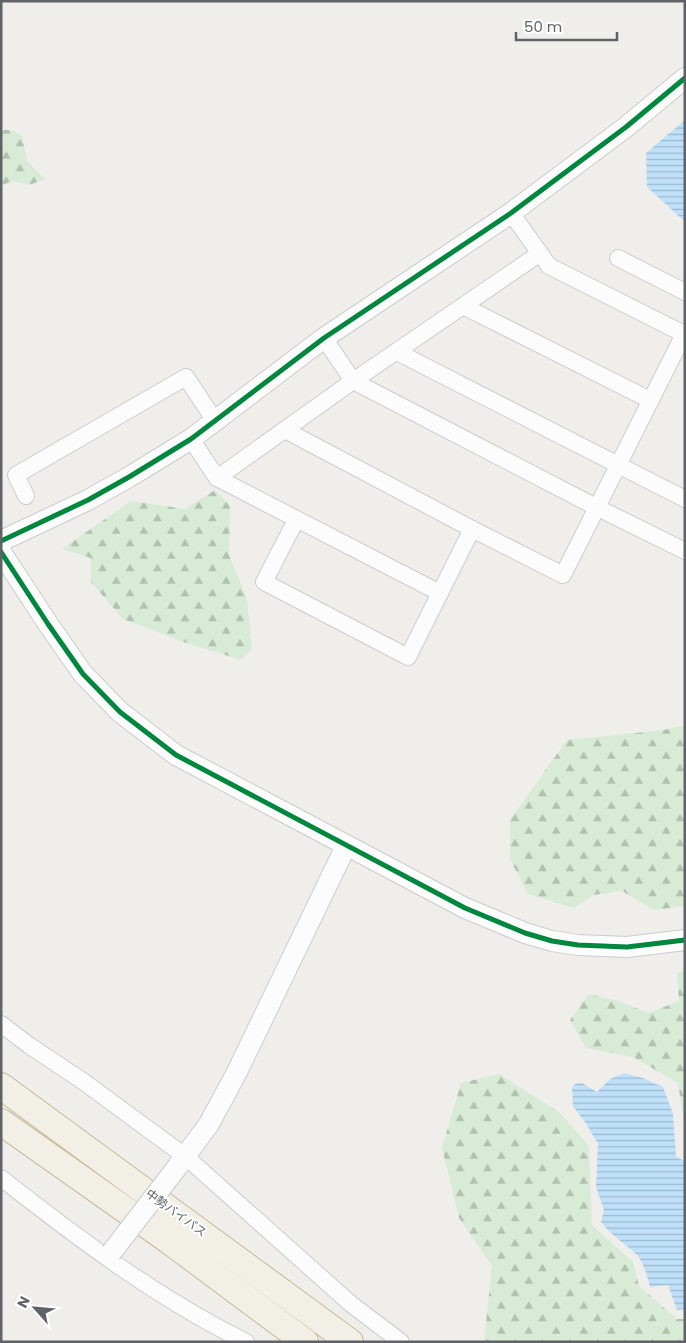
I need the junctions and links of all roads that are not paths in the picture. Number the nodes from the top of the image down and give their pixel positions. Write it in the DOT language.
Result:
graph roads {
  1 [pos="685,78"];
  2 [pos="511,213"];
  3 [pos="539,254"];
  4 [pos="618,258"];
  5 [pos="685,292"];
  6 [pos="463,306"];
  7 [pos="684,333"];
  8 [pos="324,338"];
  9 [pos="397,352"];
  10 [pos="353,381"];
  11 [pos="650,400"];
  12 [pos="215,421"];
  13 [pos="285,430"];
  14 [pos="190,438"];
  15 [pos="618,465"];
  16 [pos="217,478"];
  17 [pos="26,496"];
  18 [pos="684,496"];
  19 [pos="596,507"];
  20 [pos="296,520"];
  21 [pos="472,530"];
  22 [pos="1,540"];
  23 [pos="685,551"];
  24 [pos="1,552"];
  25 [pos="440,593"];
  26 [pos="346,846"];
  27 [pos="685,940"];
  28 [pos="1,1024"];
  29 [pos="1,1086"];
  30 [pos="1,1122"];
  31 [pos="182,1161"];
  32 [pos="1,1178"];
  33 [pos="109,1256"];
  34 [pos="237,1340"];
  35 [pos="305,1342"];
  36 [pos="350,1342"];
  37 [pos="400,1342"];
  1 -- 2 [label="street"];
  2 -- 3 [label="street"];
  2 -- 8 [label="street"];
  3 -- 6 [label="street"];
  3 -- 7 [label="street"];
  4 -- 5 [label="street"];
  6 -- 9 [label="street"];
  6 -- 11 [label="street"];
  7 -- 11 [label="street"];
  8 -- 10 [label="street"];
  8 -- 12 [label="street"];
  9 -- 10 [label="street"];
  9 -- 15 [label="street"];
  10 -- 13 [label="street"];
  10 -- 19 [label="street"];
  11 -- 15 [label="street"];
  12 -- 14 [label="street"];
  12 -- 17 [label="street"];
  13 -- 16 [label="street"];
  13 -- 21 [label="street"];
  14 -- 16 [label="street"];
  14 -- 22 [label="street"];
  15 -- 18 [label="street"];
  15 -- 19 [label="street"];
  16 -- 20 [label="street"];
  19 -- 21 [label="street"];
  19 -- 23 [label="street"];
  20 -- 25 [label="street"];
  20 -- 25 [label="street"];
  21 -- 25 [label="street"];
  24 -- 26 [label="street"];
  26 -- 27 [label="street"];
  26 -- 31 [label="street"];
  28 -- 31 [label="street"];
  29 -- 36 [label="highway, 中勢バイパス"];
  30 -- 35 [label="highway"];
  31 -- 33 [label="street, bridge"];
  31 -- 37 [label="street"];
  32 -- 33 [label="street"];
  33 -- 34 [label="street"];
}
